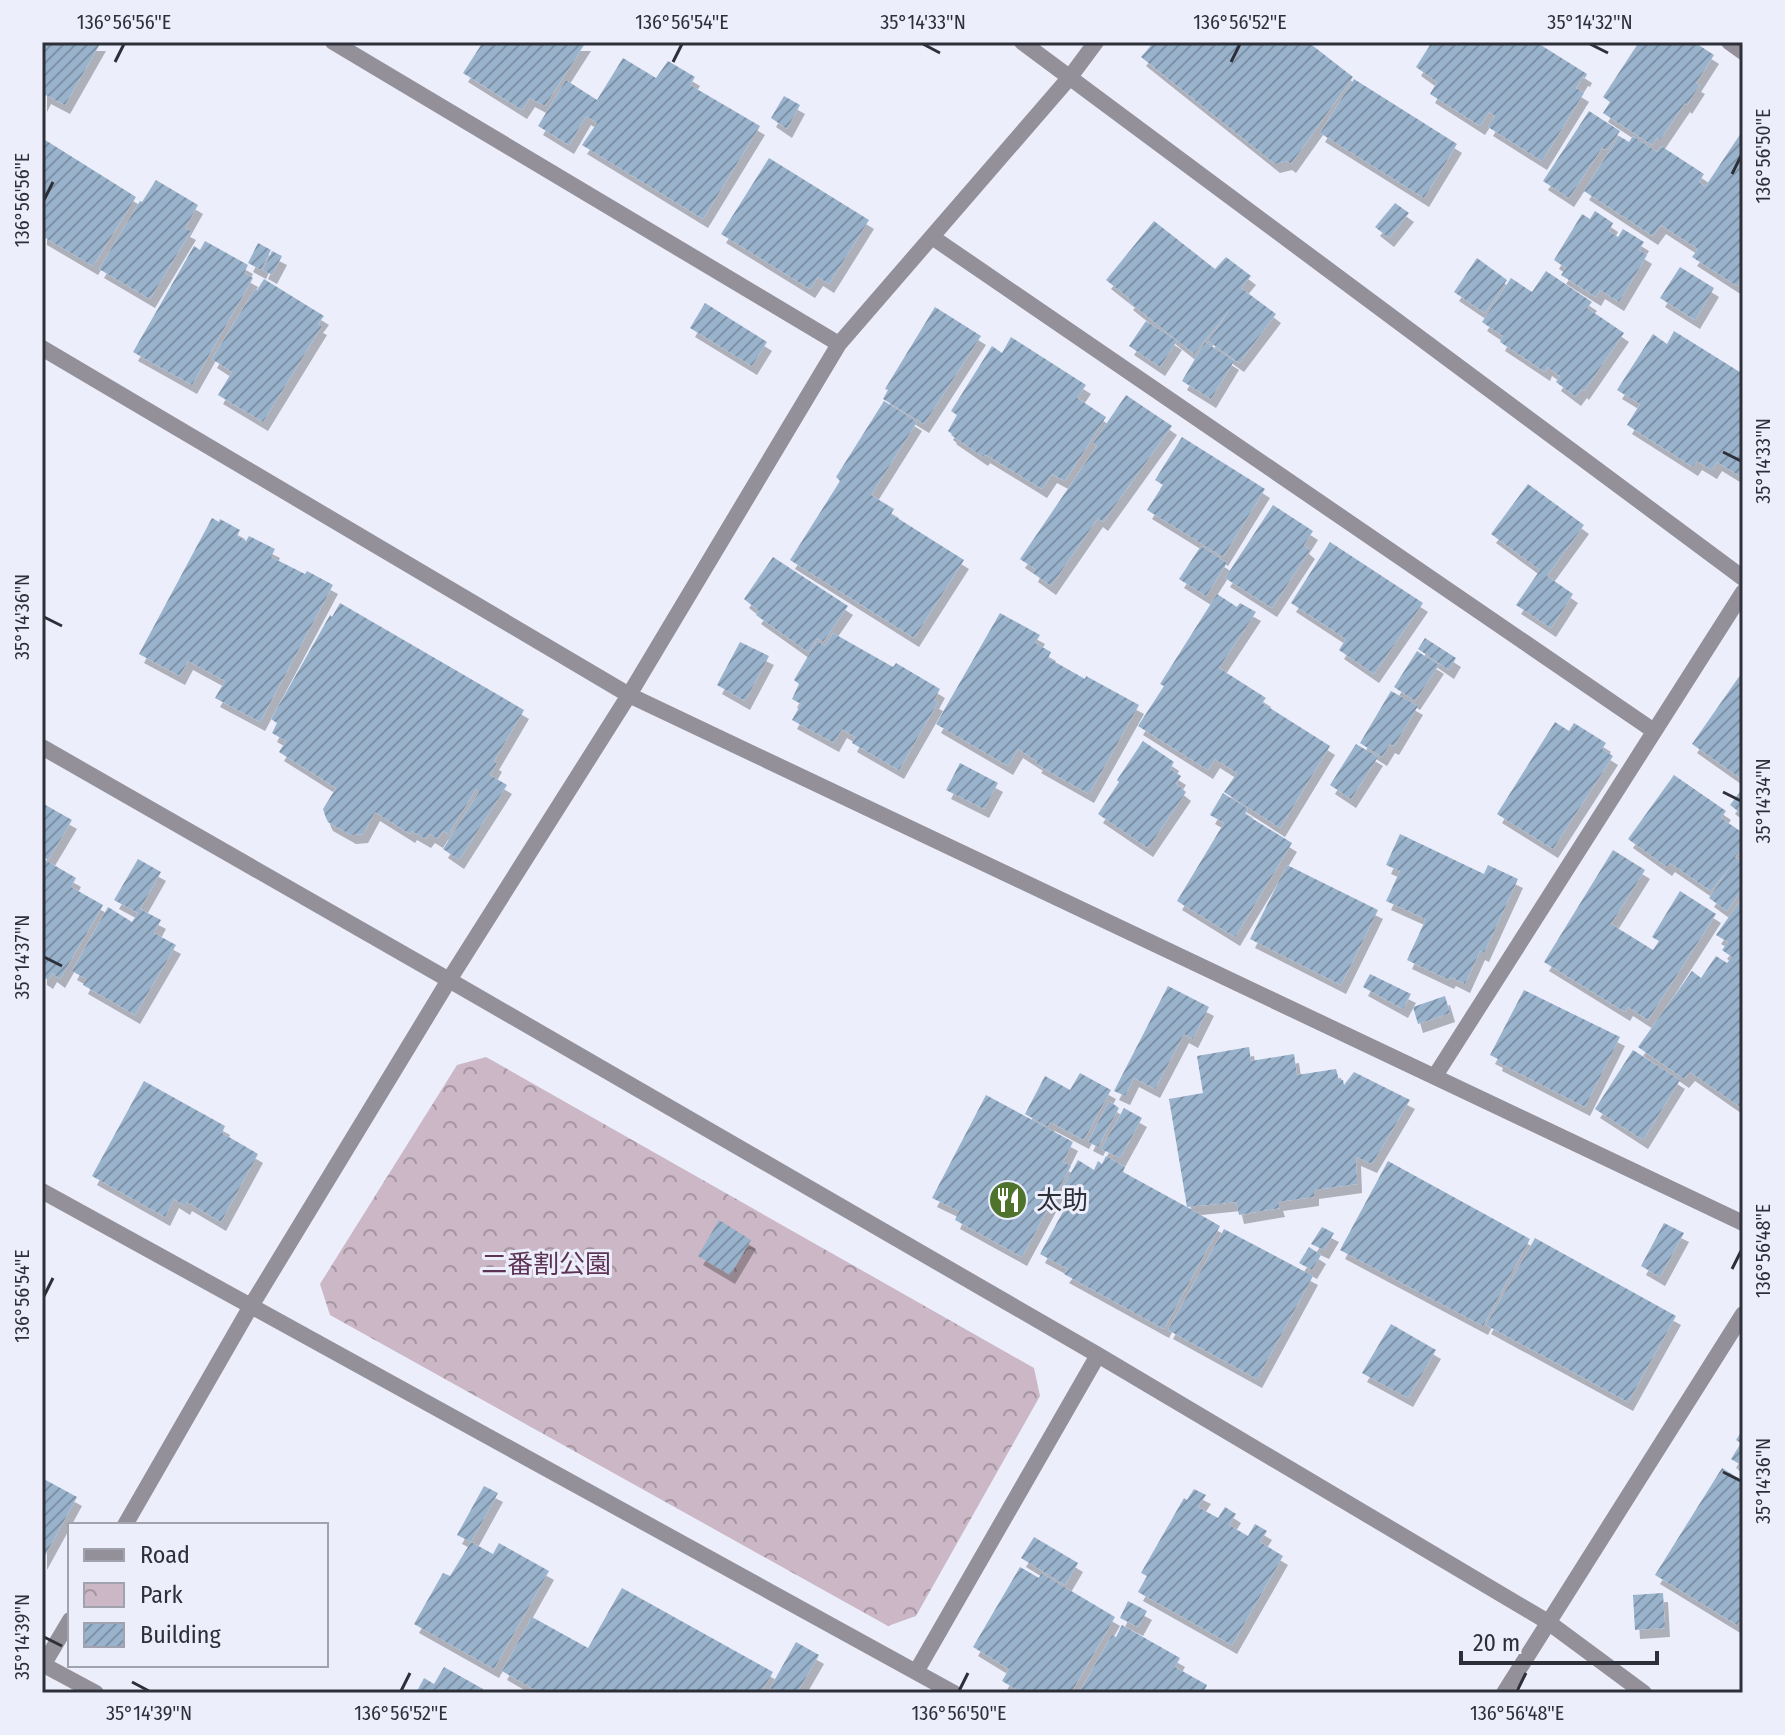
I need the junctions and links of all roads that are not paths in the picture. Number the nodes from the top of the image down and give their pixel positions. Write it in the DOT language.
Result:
graph roads {
  1 [pos="333,42"];
  2 [pos="1022,42"];
  3 [pos="1096,42"];
  4 [pos="1729,42"];
  5 [pos="1743,52"];
  6 [pos="1070,77"];
  7 [pos="932,237"];
  8 [pos="839,344"];
  9 [pos="42,348"];
  10 [pos="1743,578"];
  11 [pos="1743,592"];
  12 [pos="629,695"];
  13 [pos="1654,731"];
  14 [pos="42,747"];
  15 [pos="449,980"];
  16 [pos="1435,1076"];
  17 [pos="42,1191"];
  18 [pos="1743,1223"];
  19 [pos="251,1306"];
  20 [pos="1743,1314"];
  21 [pos="1098,1355"];
  22 [pos="126,1523"];
  23 [pos="1548,1622"];
  24 [pos="68,1623"];
  25 [pos="43,1665"];
  26 [pos="916,1672"];
  27 [pos="96,1693"];
  28 [pos="954,1693"];
  29 [pos="1504,1693"];
  30 [pos="1644,1693"];
  1 -- 8 [label="street"];
  2 -- 6 [label="street"];
  3 -- 6 [label="street"];
  4 -- 5 [label="street"];
  6 -- 7 [label="street"];
  6 -- 10 [label="street"];
  7 -- 8 [label="street"];
  7 -- 13 [label="street"];
  8 -- 12 [label="street"];
  9 -- 12 [label="street"];
  11 -- 13 [label="street"];
  12 -- 15 [label="street"];
  12 -- 16 [label="street"];
  13 -- 16 [label="street"];
  14 -- 15 [label="street"];
  15 -- 19 [label="street"];
  15 -- 21 [label="street"];
  16 -- 18 [label="street"];
  17 -- 19 [label="street"];
  19 -- 22 [label="street"];
  19 -- 26 [label="street"];
  20 -- 23 [label="street"];
  21 -- 23 [label="street"];
  21 -- 26 [label="street"];
  23 -- 29 [label="street"];
  23 -- 30 [label="street"];
  24 -- 25 [label="street"];
  25 -- 27 [label="street"];
  26 -- 28 [label="street"];
}
